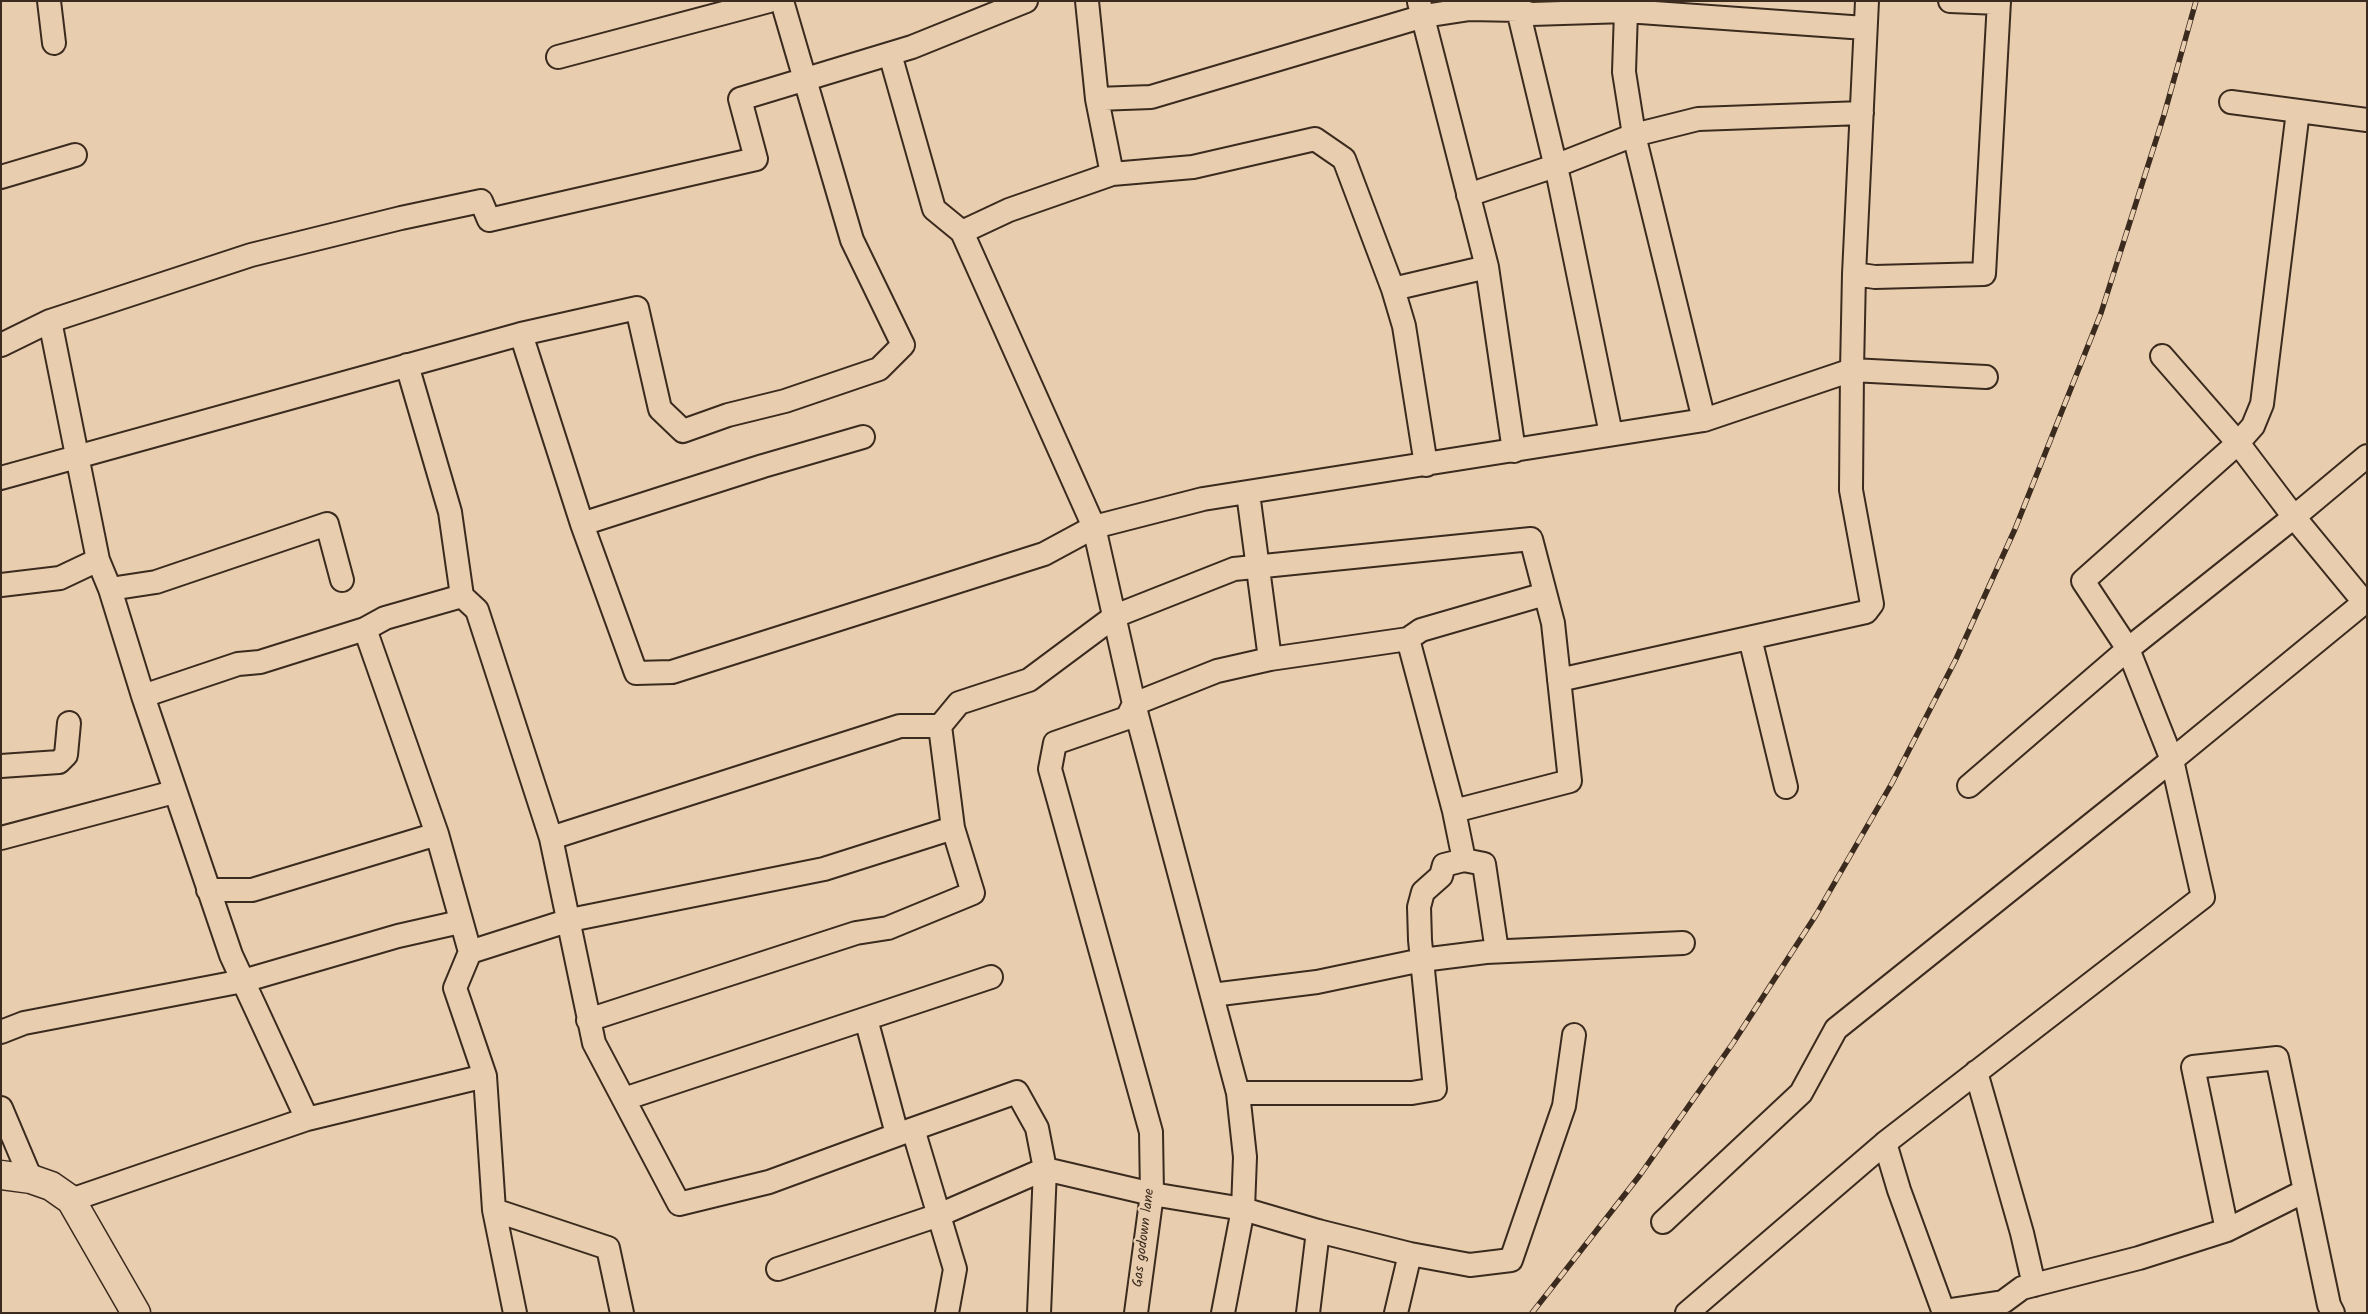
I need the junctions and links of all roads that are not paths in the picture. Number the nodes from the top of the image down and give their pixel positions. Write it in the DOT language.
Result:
graph roads {
  1 [pos="49,1"];
  2 [pos="769,1"];
  3 [pos="782,1"];
  4 [pos="1026,1"];
  5 [pos="1087,1"];
  6 [pos="1867,1"];
  7 [pos="1950,1"];
  8 [pos="1999,2"];
  9 [pos="1421,8"];
  10 [pos="1518,10"];
  11 [pos="1626,11"];
  12 [pos="1865,28"];
  13 [pos="54,44"];
  14 [pos="890,54"];
  15 [pos="558,57"];
  16 [pos="805,79"];
  17 [pos="1097,98"];
  18 [pos="2231,102"];
  19 [pos="2298,111"];
  20 [pos="1862,113"];
  21 [pos="2367,120"];
  22 [pos="1634,135"];
  23 [pos="75,156"];
  24 [pos="1555,166"];
  25 [pos="1112,174"];
  26 [pos="1,176"];
  27 [pos="1468,195"];
  28 [pos="962,232"];
  29 [pos="1487,266"];
  30 [pos="1854,274"];
  31 [pos="1393,289"];
  32 [pos="50,321"];
  33 [pos="521,334"];
  34 [pos="1,345"];
  35 [pos="2162,356"];
  36 [pos="407,365"];
  37 [pos="1852,370"];
  38 [pos="1986,377"];
  39 [pos="1704,420"];
  40 [pos="1611,434"];
  41 [pos="863,437"];
  42 [pos="2238,443"];
  43 [pos="1514,451"];
  44 [pos="2367,456"];
  45 [pos="78,458"];
  46 [pos="1426,465"];
  47 [pos="1,478"];
  48 [pos="1248,493"];
  49 [pos="2294,517"];
  50 [pos="582,524"];
  51 [pos="1094,527"];
  52 [pos="98,560"];
  53 [pos="1260,567"];
  54 [pos="342,580"];
  55 [pos="1,585"];
  56 [pos="110,589"];
  57 [pos="1545,594"];
  58 [pos="462,596"];
  59 [pos="2366,601"];
  60 [pos="1114,616"];
  61 [pos="365,629"];
  62 [pos="1750,638"];
  63 [pos="1408,639"];
  64 [pos="2128,649"];
  65 [pos="1270,659"];
  66 [pos="1558,680"];
  67 [pos="143,696"];
  68 [pos="1134,704"];
  69 [pos="69,723"];
  70 [pos="940,726"];
  71 [pos="2172,760"];
  72 [pos="1,766"];
  73 [pos="1969,786"];
  74 [pos="1786,787"];
  75 [pos="174,792"];
  76 [pos="1454,811"];
  77 [pos="953,828"];
  78 [pos="437,834"];
  79 [pos="1,838"];
  80 [pos="551,838"];
  81 [pos="1464,860"];
  82 [pos="208,890"];
  83 [pos="570,920"];
  84 [pos="460,922"];
  85 [pos="1683,943"];
  86 [pos="470,952"];
  87 [pos="1497,952"];
  88 [pos="1422,960"];
  89 [pos="991,977"];
  90 [pos="243,981"];
  91 [pos="1212,995"];
  92 [pos="588,1020"];
  93 [pos="866,1020"];
  94 [pos="1,1032"];
  95 [pos="1574,1035"];
  96 [pos="1976,1072"];
  97 [pos="485,1076"];
  98 [pos="1238,1093"];
  99 [pos="624,1098"];
  100 [pos="1,1108"];
  101 [pos="307,1119"];
  102 [pos="905,1132"];
  103 [pos="1885,1143"];
  104 [pos="1045,1169"];
  105 [pos="1,1175"];
  106 [pos="31,1179"];
  107 [pos="2305,1191"];
  108 [pos="1152,1194"];
  109 [pos="71,1200"];
  110 [pos="1243,1209"];
  111 [pos="494,1210"];
  112 [pos="938,1216"];
  113 [pos="1663,1222"];
  114 [pos="2227,1230"];
  115 [pos="1318,1231"];
  116 [pos="1410,1254"];
  117 [pos="778,1269"];
  118 [pos="2034,1285"];
  119 [pos="1944,1312"];
  120 [pos="136,1313"];
  121 [pos="515,1313"];
  122 [pos="622,1313"];
  123 [pos="947,1313"];
  124 [pos="1039,1313"];
  125 [pos="1136,1313"];
  126 [pos="1223,1313"];
  127 [pos="1308,1313"];
  128 [pos="1396,1313"];
  129 [pos="1687,1313"];
  130 [pos="2333,1313"];
  1 -- 13 [label="street"];
  2 -- 15 [label="street"];
  3 -- 16 [label="street"];
  4 -- 14 [label="street"];
  5 -- 17 [label="street"];
  6 -- 12 [label="street"];
  7 -- 8 [label="street"];
  8 -- 30 [label="street"];
  9 -- 10 [label="street"];
  9 -- 17 [label="street"];
  9 -- 27 [label="street"];
  10 -- 11 [label="street"];
  10 -- 24 [label="street"];
  11 -- 12 [label="street"];
  11 -- 22 [label="street"];
  12 -- 20 [label="street"];
  14 -- 16 [label="street"];
  14 -- 28 [label="street"];
  16 -- 32 [label="street"];
  16 -- 33 [label="street"];
  17 -- 25 [label="street"];
  18 -- 19 [label="street"];
  19 -- 21 [label="street"];
  19 -- 42 [label="street"];
  20 -- 22 [label="street"];
  20 -- 30 [label="street"];
  22 -- 24 [label="street"];
  22 -- 39 [label="street"];
  23 -- 26 [label="street"];
  24 -- 27 [label="street"];
  24 -- 40 [label="street"];
  25 -- 28 [label="street"];
  25 -- 31 [label="street"];
  27 -- 29 [label="street"];
  28 -- 51 [label="street"];
  29 -- 31 [label="street"];
  29 -- 43 [label="street"];
  30 -- 37 [label="street"];
  31 -- 46 [label="street"];
  32 -- 34 [label="street"];
  32 -- 45 [label="street"];
  33 -- 36 [label="street"];
  33 -- 50 [label="street"];
  35 -- 42 [label="street"];
  36 -- 45 [label="street"];
  36 -- 58 [label="street"];
  37 -- 38 [label="street"];
  37 -- 39 [label="street"];
  37 -- 62 [label="street"];
  39 -- 40 [label="street"];
  40 -- 43 [label="street"];
  41 -- 50 [label="street"];
  42 -- 49 [label="street"];
  42 -- 64 [label="street"];
  43 -- 46 [label="street"];
  44 -- 49 [label="street"];
  45 -- 47 [label="street"];
  45 -- 52 [label="street"];
  46 -- 48 [label="street"];
  48 -- 51 [label="street"];
  48 -- 53 [label="street"];
  49 -- 59 [label="street"];
  49 -- 64 [label="street"];
  50 -- 51 [label="street"];
  51 -- 60 [label="street"];
  52 -- 55 [label="street"];
  52 -- 56 [label="street"];
  53 -- 57 [label="street"];
  53 -- 60 [label="street"];
  53 -- 65 [label="street"];
  54 -- 56 [label="street"];
  56 -- 67 [label="street"];
  57 -- 63 [label="street"];
  57 -- 66 [label="street"];
  58 -- 61 [label="street"];
  58 -- 80 [label="street"];
  59 -- 71 [label="street"];
  60 -- 68 [label="street"];
  60 -- 70 [label="street"];
  61 -- 67 [label="street"];
  61 -- 78 [label="street"];
  62 -- 66 [label="street"];
  62 -- 74 [label="street"];
  63 -- 65 [label="street"];
  63 -- 76 [label="street"];
  64 -- 71 [label="street"];
  64 -- 73 [label="street"];
  65 -- 68 [label="street"];
  66 -- 76 [label="street"];
  67 -- 75 [label="street"];
  68 -- 91 [label="street"];
  68 -- 108 [label="street, Gas godown lane"];
  69 -- 72 [label="street"];
  70 -- 77 [label="street"];
  70 -- 80 [label="street"];
  71 -- 96 [label="street"];
  71 -- 113 [label="street"];
  75 -- 79 [label="street"];
  75 -- 82 [label="street"];
  76 -- 81 [label="street"];
  77 -- 83 [label="street"];
  77 -- 92 [label="street"];
  78 -- 82 [label="street"];
  78 -- 84 [label="street"];
  80 -- 83 [label="street"];
  81 -- 87 [label="street"];
  81 -- 88 [label="street"];
  82 -- 90 [label="street"];
  83 -- 86 [label="street"];
  83 -- 92 [label="street"];
  84 -- 86 [label="street"];
  84 -- 90 [label="street"];
  85 -- 87 [label="street"];
  86 -- 97 [label="street"];
  87 -- 88 [label="street"];
  88 -- 91 [label="street"];
  88 -- 98 [label="street"];
  89 -- 93 [label="street"];
  90 -- 94 [label="street"];
  90 -- 101 [label="street"];
  91 -- 98 [label="street"];
  92 -- 99 [label="street"];
  93 -- 99 [label="street"];
  93 -- 102 [label="street"];
  95 -- 116 [label="street"];
  96 -- 103 [label="street"];
  96 -- 118 [label="street"];
  97 -- 101 [label="street"];
  97 -- 111 [label="street"];
  98 -- 110 [label="street"];
  99 -- 102 [label="street"];
  100 -- 106 [label="street"];
  101 -- 109 [label="street"];
  102 -- 104 [label="street"];
  102 -- 112 [label="street"];
  103 -- 119 [label="street"];
  103 -- 129 [label="street"];
  104 -- 108 [label="street"];
  104 -- 112 [label="street"];
  104 -- 124 [label="street"];
  105 -- 106 [label="street"];
  106 -- 109 [label="street"];
  107 -- 114 [label="street"];
  107 -- 114 [label="street"];
  107 -- 130 [label="street"];
  108 -- 110 [label="street"];
  108 -- 125 [label="street, Gas godown lane"];
  109 -- 120 [label="street"];
  110 -- 115 [label="street"];
  110 -- 126 [label="street"];
  111 -- 121 [label="street"];
  111 -- 122 [label="street"];
  112 -- 117 [label="street"];
  112 -- 123 [label="street"];
  114 -- 118 [label="street"];
  115 -- 116 [label="street"];
  115 -- 127 [label="street"];
  116 -- 128 [label="street"];
  118 -- 119 [label="street"];
}
